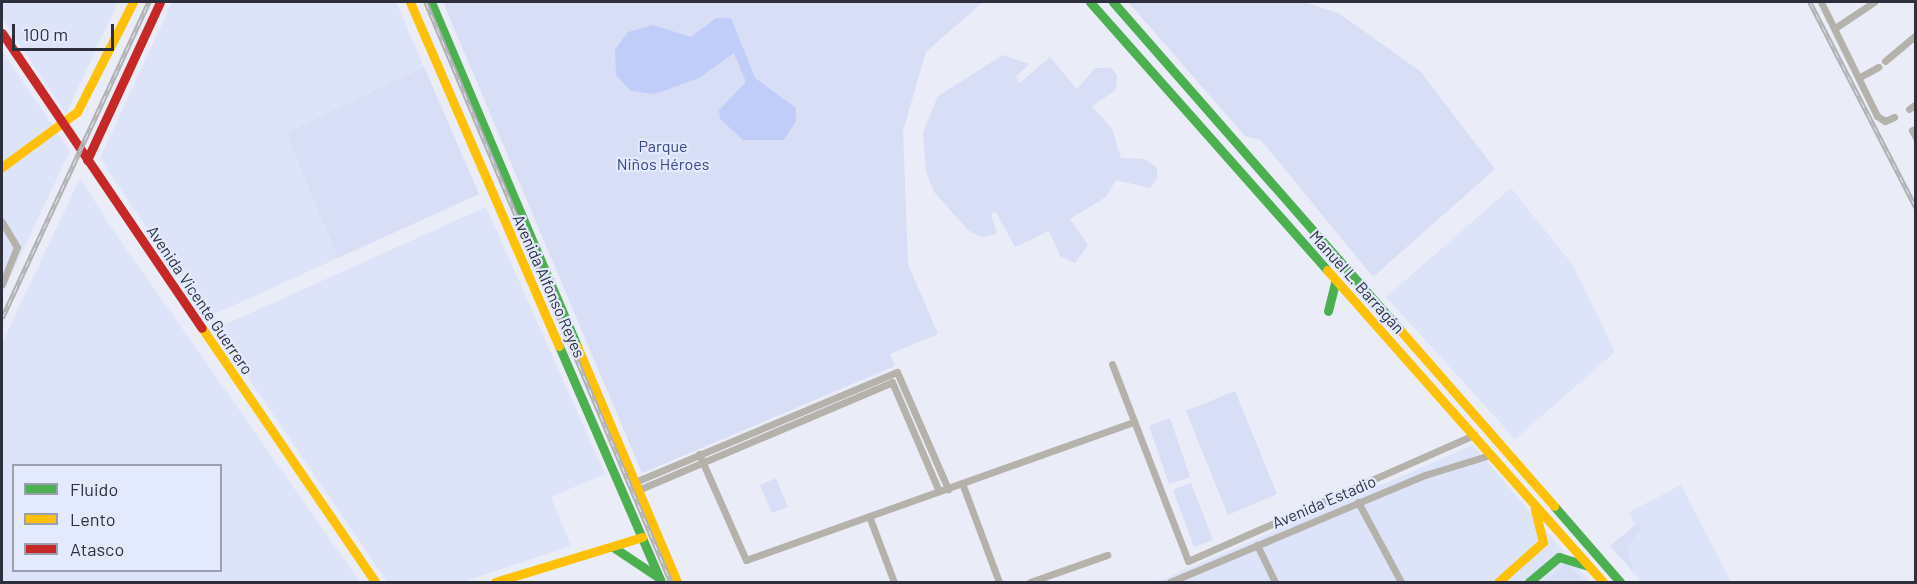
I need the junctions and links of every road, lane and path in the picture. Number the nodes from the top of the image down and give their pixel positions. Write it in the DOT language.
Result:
graph roads {
  1 [pos="133,2"];
  2 [pos="160,2"];
  3 [pos="411,2"];
  4 [pos="1090,2"];
  5 [pos="1113,2"];
  6 [pos="1821,2"];
  7 [pos="1874,2"];
  8 [pos="432,3"];
  9 [pos="1836,28"];
  10 [pos="1916,35"];
  11 [pos="2,36"];
  12 [pos="1885,61"];
  13 [pos="1878,67"];
  14 [pos="1860,77"];
  15 [pos="1894,117"];
  16 [pos="63,124"];
  17 [pos="1912,130"];
  18 [pos="1916,138"];
  19 [pos="87,160"];
  20 [pos="2,166"];
  21 [pos="2,222"];
  22 [pos="1309,251"];
  23 [pos="541,262"];
  24 [pos="1335,282"];
  25 [pos="2,284"];
  26 [pos="537,294"];
  27 [pos="1328,311"];
  28 [pos="1396,348"];
  29 [pos="1112,364"];
  30 [pos="1134,422"];
  31 [pos="1474,435"];
  32 [pos="748,438"];
  33 [pos="1490,455"];
  34 [pos="701,457"];
  35 [pos="962,483"];
  36 [pos="637,486"];
  37 [pos="948,489"];
  38 [pos="939,491"];
  39 [pos="1358,502"];
  40 [pos="1532,504"];
  41 [pos="646,508"];
  42 [pos="869,516"];
  43 [pos="642,537"];
  44 [pos="1257,545"];
  45 [pos="613,547"];
  46 [pos="648,553"];
  47 [pos="1107,555"];
  48 [pos="1586,565"];
  49 [pos="661,581"];
  50 [pos="375,582"];
  51 [pos="495,582"];
  52 [pos="677,582"];
  53 [pos="894,582"];
  54 [pos="999,582"];
  55 [pos="1030,582"];
  56 [pos="1170,582"];
  57 [pos="1275,582"];
  58 [pos="1401,582"];
  59 [pos="1498,582"];
  60 [pos="1529,582"];
  61 [pos="1603,582"];
  62 [pos="1620,582"];
  1 -- 16 [label="main road"];
  2 -- 19 [label="main road"];
  3 -- 26 [label="main road, Avenida Alfonso Reyes"];
  4 -- 22 [label="main road, Manuel L. Barragán"];
  5 -- 62 [label="main road, Manuel L. Barragán"];
  6 -- 9 [label="street"];
  7 -- 9 [label="street"];
  8 -- 23 [label="main road, Avenida Alfonso Reyes"];
  9 -- 14 [label="street"];
  10 -- 12 [label="street"];
  11 -- 16 [label="main road, Avenida Vicente Guerrero"];
  13 -- 14 [label="street"];
  14 -- 15 [label="street"];
  16 -- 19 [label="main road, Avenida Vicente Guerrero"];
  16 -- 20 [label="main road"];
  17 -- 18 [label="street"];
  19 -- 50 [label="main road, Avenida Vicente Guerrero"];
  21 -- 25 [label="street"];
  22 -- 24 [label="main road, Manuel L. Barragán"];
  22 -- 28 [label="main road"];
  23 -- 26 [label="main road"];
  23 -- 36 [label="main road, Avenida Alfonso Reyes"];
  24 -- 27 [label="main road"];
  24 -- 28 [label="main road, Manuel L. Barragán"];
  26 -- 43 [label="main road, Avenida Alfonso Reyes"];
  28 -- 31 [label="main road, Manuel L. Barragán"];
  29 -- 30 [label="street"];
  30 -- 31 [label="street"];
  30 -- 35 [label="street"];
  31 -- 33 [label="main road, Manuel L. Barragán"];
  32 -- 34 [label="street"];
  32 -- 37 [label="street"];
  32 -- 38 [label="street"];
  33 -- 39 [label="street, Avenida Estadio"];
  33 -- 40 [label="main road, Manuel L. Barragán"];
  34 -- 36 [label="street"];
  34 -- 42 [label="street"];
  35 -- 37 [label="street"];
  35 -- 54 [label="street"];
  36 -- 41 [label="main road, Avenida Alfonso Reyes"];
  37 -- 38 [label="street"];
  38 -- 42 [label="street"];
  39 -- 44 [label="street, Avenida Estadio"];
  39 -- 58 [label="street"];
  40 -- 48 [label="main road, Manuel L. Barragán"];
  40 -- 59 [label="main road"];
  41 -- 46 [label="main road"];
  41 -- 52 [label="main road, Avenida Alfonso Reyes"];
  42 -- 53 [label="street"];
  43 -- 45 [label="main road"];
  43 -- 46 [label="main road, Avenida Alfonso Reyes"];
  44 -- 56 [label="street, Avenida Estadio"];
  44 -- 57 [label="street"];
  45 -- 49 [label="main road"];
  45 -- 51 [label="main road"];
  46 -- 49 [label="main road, Avenida Alfonso Reyes"];
  47 -- 55 [label="street"];
  48 -- 60 [label="main road"];
  48 -- 61 [label="main road, Manuel L. Barragán"];
}
